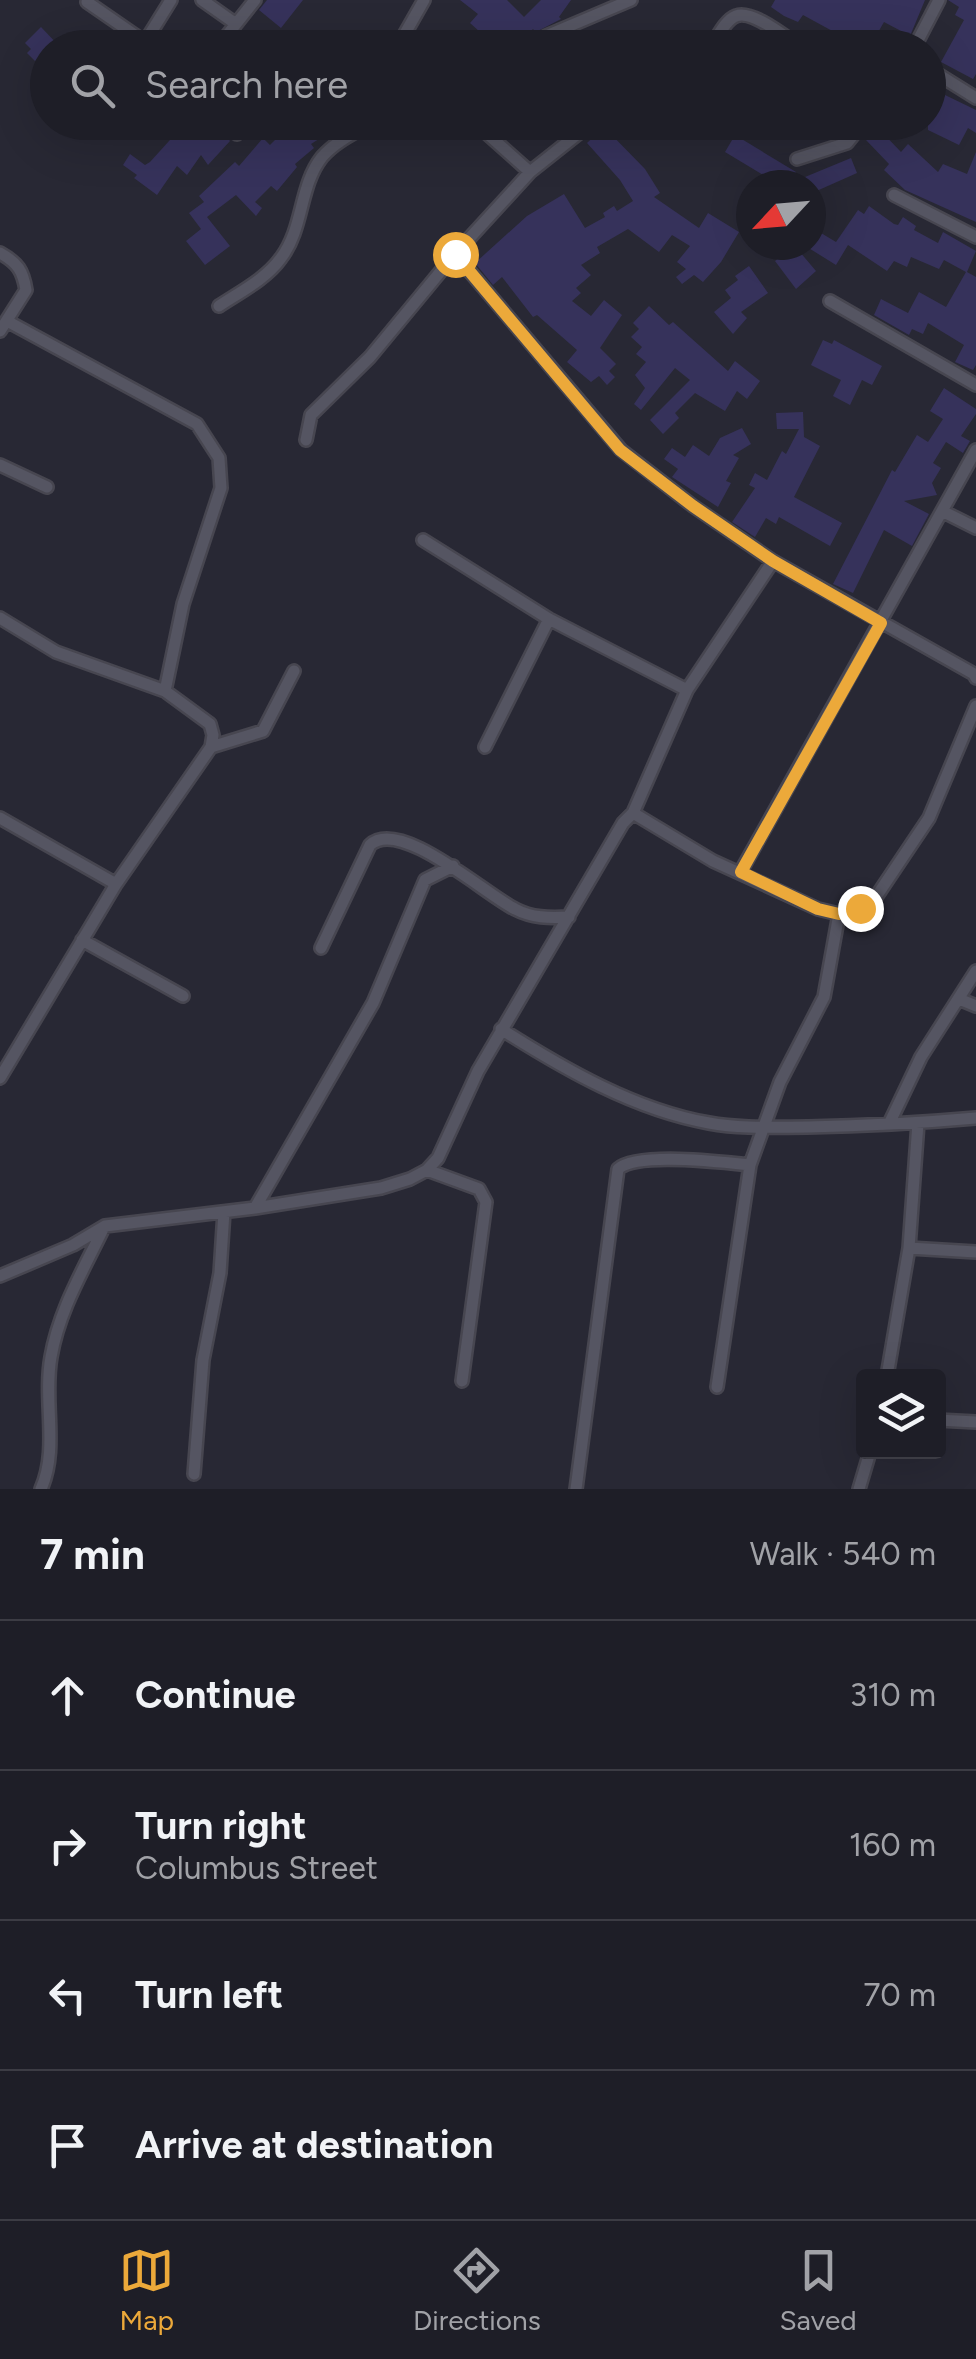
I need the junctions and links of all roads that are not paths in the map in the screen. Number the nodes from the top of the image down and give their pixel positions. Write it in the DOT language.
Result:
graph roads {
  1 [pos="171,0"];
  2 [pos="202,0"];
  3 [pos="255,0"];
  4 [pos="424,0"];
  5 [pos="632,0"];
  6 [pos="939,0"];
  7 [pos="87,2"];
  8 [pos="236,24"];
  9 [pos="128,30"];
  10 [pos="156,30"];
  11 [pos="231,30"];
  12 [pos="407,30"];
  13 [pos="560,30"];
  14 [pos="723,30"];
  15 [pos="774,30"];
  16 [pos="923,30"];
  17 [pos="946,79"];
  18 [pos="976,98"];
  19 [pos="342,140"];
  20 [pos="494,140"];
  21 [pos="570,140"];
  22 [pos="849,140"];
  23 [pos="797,159"];
  24 [pos="530,172"];
  25 [pos="894,195"];
  26 [pos="976,238"];
  27 [pos="0,253"];
  28 [pos="455,254"];
  29 [pos="830,301"];
  30 [pos="219,306"];
  31 [pos="3,326"];
  32 [pos="976,385"];
  33 [pos="306,440"];
  34 [pos="976,450"];
  35 [pos="0,465"];
  36 [pos="47,488"];
  37 [pos="942,512"];
  38 [pos="976,528"];
  39 [pos="423,540"];
  40 [pos="773,561"];
  41 [pos="0,618"];
  42 [pos="549,620"];
  43 [pos="881,623"];
  44 [pos="294,671"];
  45 [pos="976,678"];
  46 [pos="688,690"];
  47 [pos="165,691"];
  48 [pos="976,706"];
  49 [pos="211,747"];
  50 [pos="485,748"];
  51 [pos="633,812"];
  52 [pos="0,818"];
  53 [pos="453,866"];
  54 [pos="741,872"];
  55 [pos="116,884"];
  56 [pos="839,914"];
  57 [pos="569,917"];
  58 [pos="82,940"];
  59 [pos="321,948"];
  60 [pos="976,971"];
  61 [pos="183,996"];
  62 [pos="959,998"];
  63 [pos="976,1006"];
  64 [pos="501,1029"];
  65 [pos="0,1078"];
  66 [pos="976,1118"];
  67 [pos="889,1124"];
  68 [pos="918,1124"];
  69 [pos="762,1128"];
  70 [pos="750,1165"];
  71 [pos="427,1170"];
  72 [pos="255,1208"];
  73 [pos="224,1212"];
  74 [pos="105,1226"];
  75 [pos="909,1248"];
  76 [pos="976,1252"];
  77 [pos="0,1276"];
  78 [pos="889,1369"];
  79 [pos="462,1382"];
  80 [pos="717,1387"];
  81 [pos="946,1420"];
  82 [pos="976,1422"];
  83 [pos="868,1459"];
  84 [pos="194,1474"];
  85 [pos="41,1489"];
  86 [pos="576,1489"];
  87 [pos="859,1489"];
  1 -- 10 [label="street"];
  2 -- 8 [label="street"];
  3 -- 8 [label="street"];
  4 -- 12 [label="street"];
  5 -- 13 [label="street"];
  6 -- 16 [label="street"];
  7 -- 9 [label="street"];
  8 -- 11 [label="street"];
  14 -- 15 [label="street"];
  17 -- 18 [label="street"];
  19 -- 30 [label="street"];
  20 -- 24 [label="street"];
  21 -- 24 [label="street"];
  22 -- 23 [label="street"];
  24 -- 28 [label="street"];
  25 -- 26 [label="street"];
  27 -- 31 [label="street"];
  28 -- 33 [label="street"];
  28 -- 40 [label="street"];
  29 -- 32 [label="street"];
  31 -- 47 [label="street"];
  34 -- 37 [label="street"];
  35 -- 36 [label="street"];
  37 -- 38 [label="street"];
  37 -- 43 [label="street"];
  39 -- 42 [label="street"];
  40 -- 43 [label="street"];
  40 -- 46 [label="street"];
  41 -- 47 [label="street"];
  42 -- 46 [label="street"];
  42 -- 50 [label="street"];
  43 -- 45 [label="street"];
  43 -- 54 [label="street"];
  44 -- 49 [label="street"];
  46 -- 51 [label="street"];
  47 -- 49 [label="street"];
  48 -- 56 [label="street"];
  49 -- 55 [label="street"];
  51 -- 54 [label="street"];
  51 -- 57 [label="street"];
  52 -- 55 [label="street"];
  53 -- 57 [label="street"];
  53 -- 59 [label="street"];
  53 -- 72 [label="street"];
  54 -- 56 [label="street"];
  55 -- 58 [label="street"];
  56 -- 69 [label="street"];
  57 -- 64 [label="street"];
  58 -- 61 [label="street"];
  58 -- 65 [label="street"];
  60 -- 62 [label="street"];
  62 -- 63 [label="street"];
  62 -- 67 [label="street"];
  64 -- 69 [label="street"];
  64 -- 71 [label="street"];
  66 -- 68 [label="street"];
  67 -- 68 [label="street"];
  67 -- 69 [label="street"];
  68 -- 75 [label="street"];
  69 -- 70 [label="street"];
  70 -- 80 [label="street"];
  70 -- 86 [label="street"];
  71 -- 72 [label="street"];
  71 -- 79 [label="street"];
  72 -- 73 [label="street"];
  73 -- 74 [label="street"];
  73 -- 84 [label="street"];
  74 -- 77 [label="street"];
  74 -- 85 [label="street"];
  75 -- 76 [label="street"];
  75 -- 78 [label="street"];
  81 -- 82 [label="street"];
  83 -- 87 [label="street"];
}
